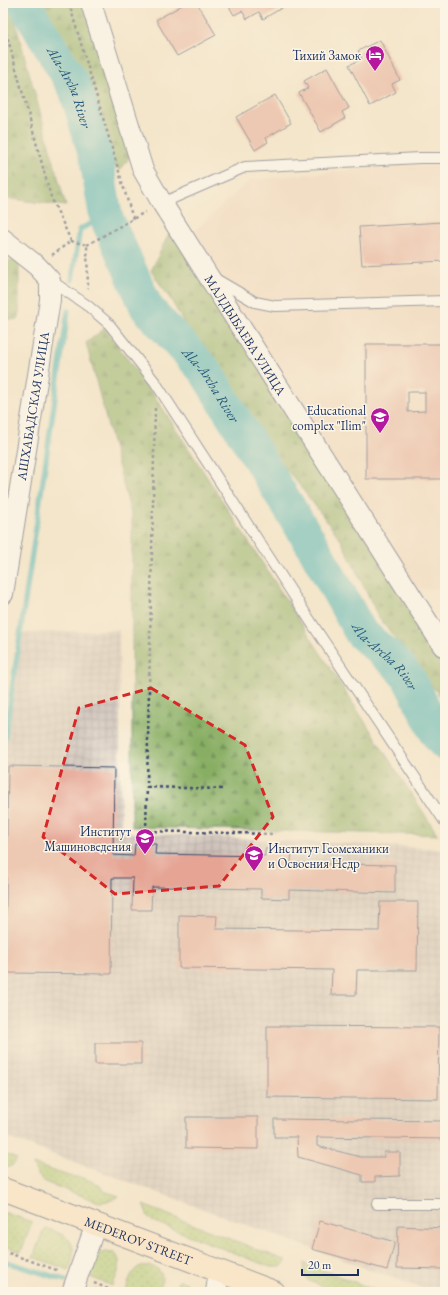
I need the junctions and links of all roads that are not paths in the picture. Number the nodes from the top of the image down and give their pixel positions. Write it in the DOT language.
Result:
graph roads {
  1 [pos="92,3"];
  2 [pos="445,158"];
  3 [pos="162,203"];
  4 [pos="3,239"];
  5 [pos="208,274"];
  6 [pos="50,280"];
  7 [pos="445,300"];
  8 [pos="3,594"];
  9 [pos="443,646"];
  10 [pos="445,822"];
  11 [pos="3,1189"];
  12 [pos="377,1204"];
  13 [pos="445,1204"];
  14 [pos="96,1224"];
  15 [pos="218,1282"];
  16 [pos="72,1292"];
  17 [pos="274,1292"];
  1 -- 3 [label="street, МАЛДЫБАЕВА УЛИЦА"];
  2 -- 3 [label="lane"];
  3 -- 5 [label="street, МАЛДЫБАЕВА УЛИЦА"];
  4 -- 6 [label="street"];
  5 -- 7 [label="lane"];
  5 -- 9 [label="street, МАЛДЫБАЕВА УЛИЦА"];
  6 -- 8 [label="street, АШХАБАДСКАЯ УЛИЦА"];
  6 -- 10 [label="lane"];
  11 -- 14 [label="main road, MEDEROV STREET"];
  12 -- 13 [label="lane"];
  14 -- 15 [label="main road, MEDEROV STREET"];
  14 -- 16 [label="street"];
  15 -- 17 [label="main road, MEDEROV STREET"];
}
